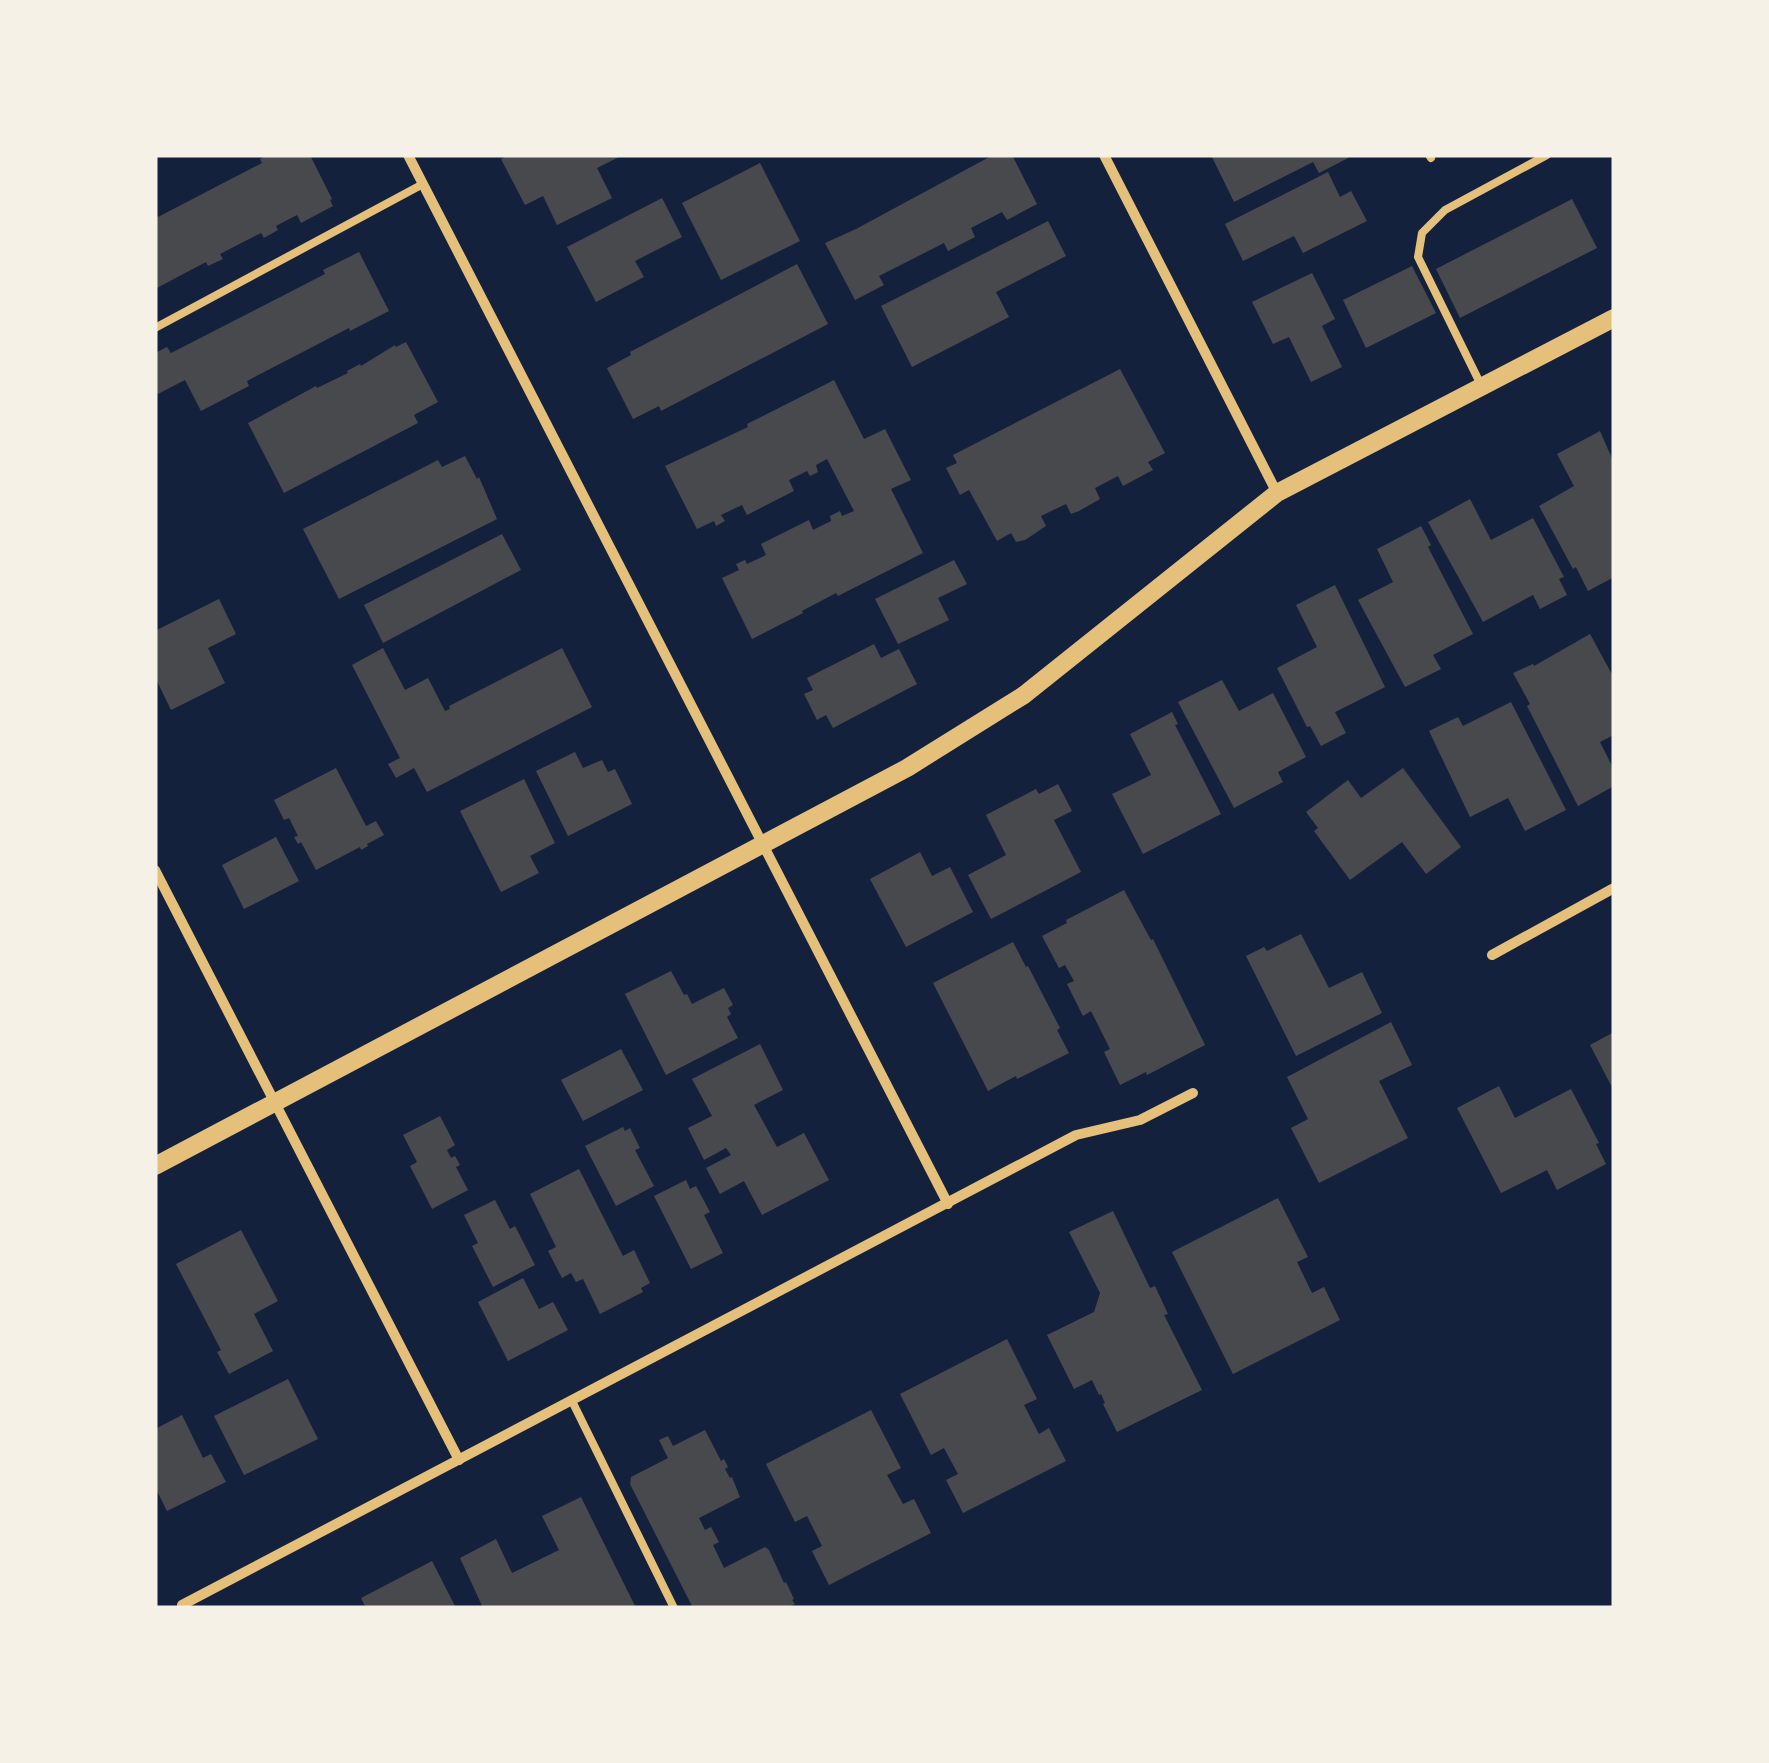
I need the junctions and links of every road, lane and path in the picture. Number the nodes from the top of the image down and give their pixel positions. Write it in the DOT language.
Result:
graph roads {
  1 [pos="408,155"];
  2 [pos="1104,155"];
  3 [pos="1547,155"];
  4 [pos="423,184"];
  5 [pos="1614,318"];
  6 [pos="155,328"];
  7 [pos="1482,387"];
  8 [pos="1278,492"];
  9 [pos="763,844"];
  10 [pos="155,870"];
  11 [pos="1614,888"];
  12 [pos="1492,955"];
  13 [pos="1193,1092"];
  14 [pos="273,1103"];
  15 [pos="155,1166"];
  16 [pos="948,1204"];
  17 [pos="572,1401"];
  18 [pos="459,1460"];
  19 [pos="182,1605"];
  20 [pos="674,1608"];
  1 -- 4 [label="street"];
  2 -- 8 [label="street"];
  3 -- 7 [label="lane"];
  4 -- 6 [label="lane"];
  4 -- 9 [label="street"];
  5 -- 7 [label="street"];
  7 -- 8 [label="street"];
  8 -- 9 [label="street"];
  9 -- 14 [label="street"];
  9 -- 16 [label="street"];
  10 -- 14 [label="street"];
  11 -- 12 [label="street"];
  13 -- 16 [label="street"];
  14 -- 15 [label="street"];
  14 -- 18 [label="street"];
  16 -- 17 [label="street"];
  17 -- 18 [label="street"];
  17 -- 20 [label="lane"];
  18 -- 19 [label="street"];
}
